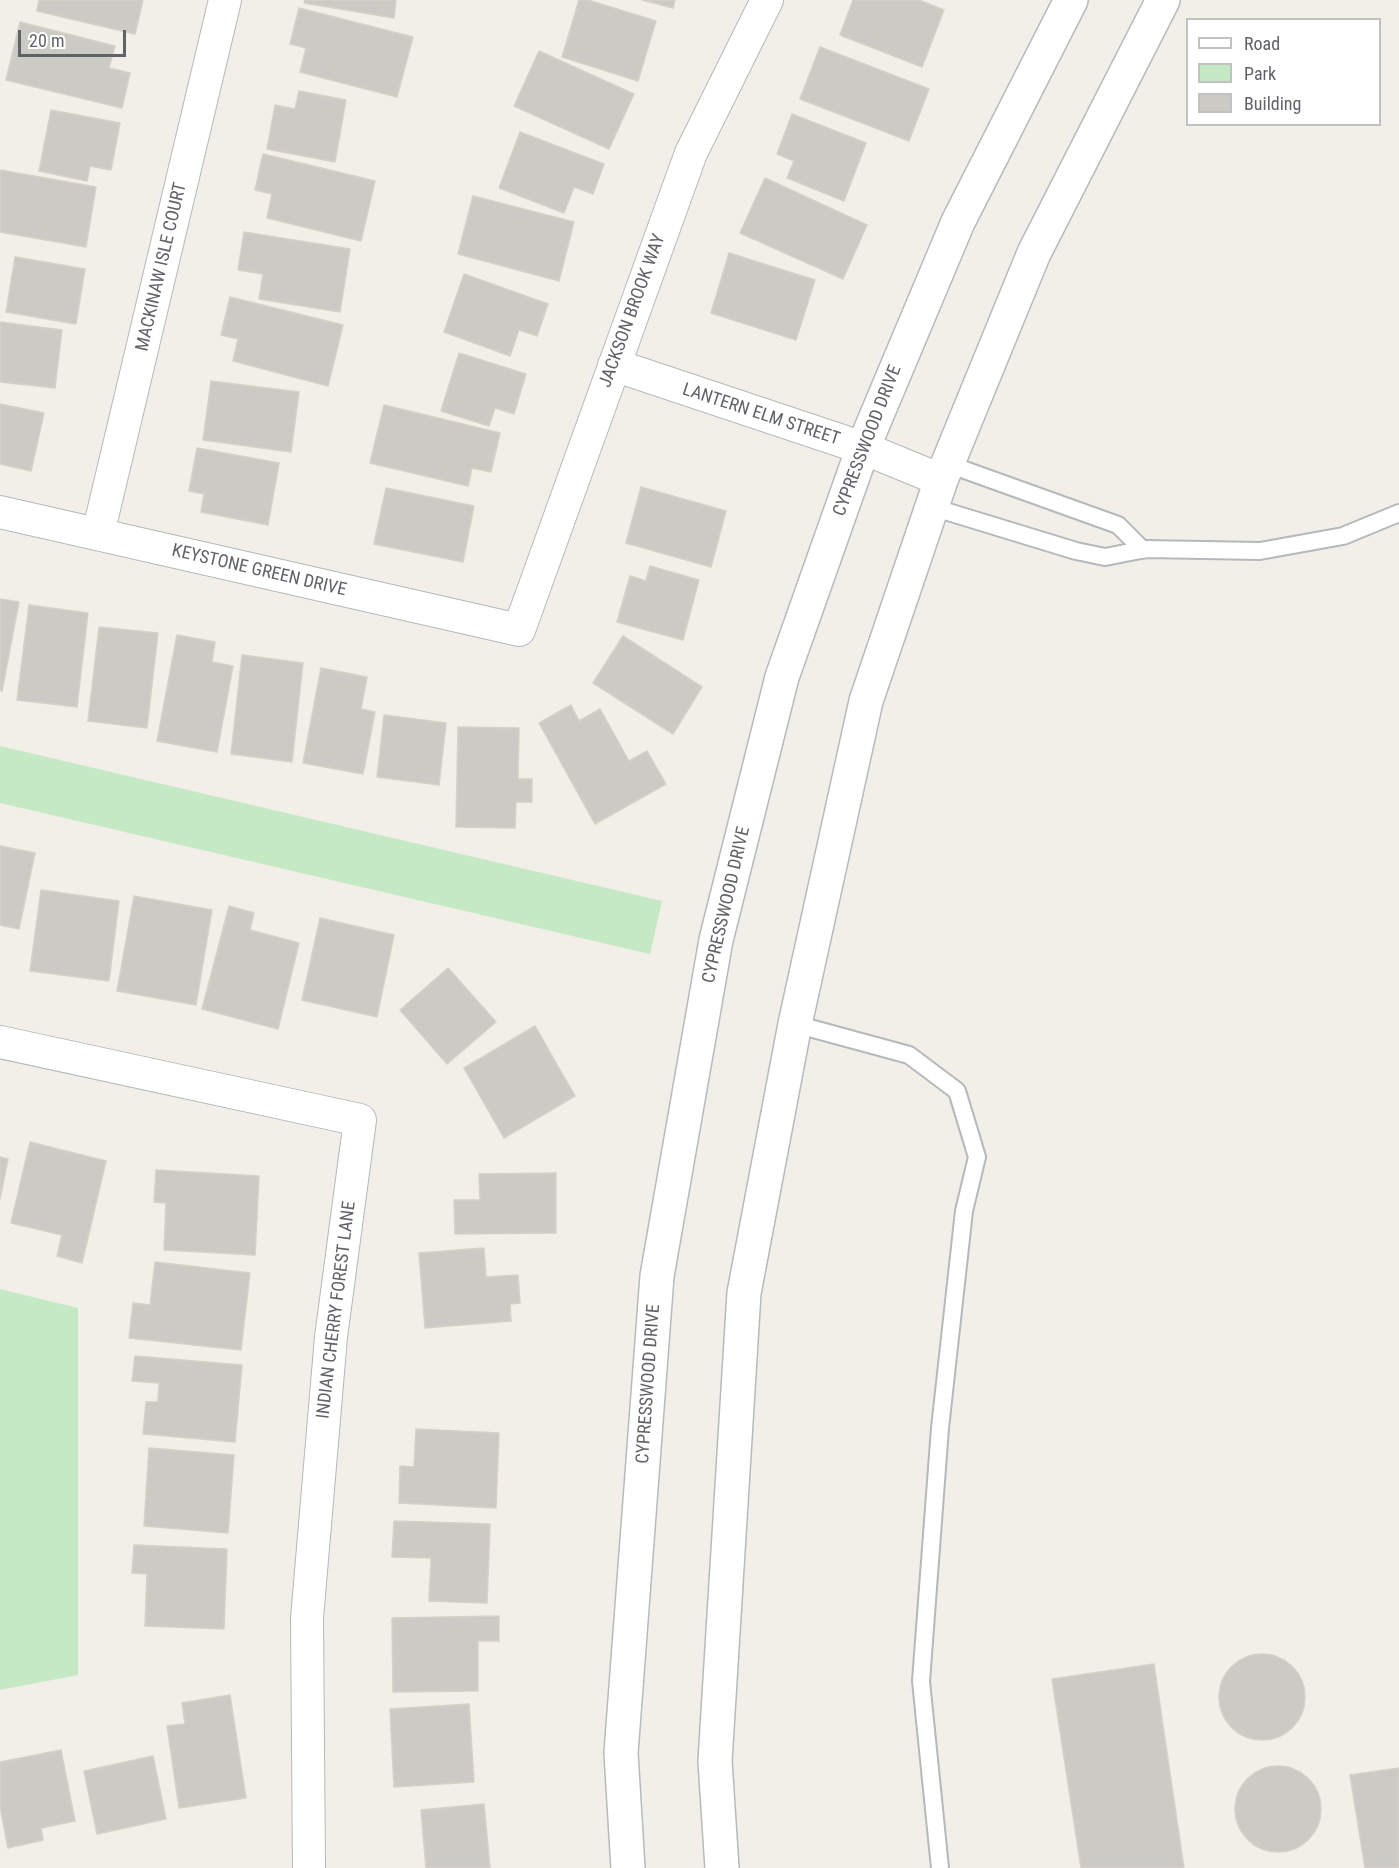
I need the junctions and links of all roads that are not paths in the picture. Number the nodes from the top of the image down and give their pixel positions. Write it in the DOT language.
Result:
graph roads {
  1 [pos="225,0"];
  2 [pos="767,0"];
  3 [pos="1071,0"];
  4 [pos="1163,0"];
  5 [pos="614,365"];
  6 [pos="863,448"];
  7 [pos="940,484"];
  8 [pos="0,512"];
  9 [pos="1399,513"];
  10 [pos="98,534"];
  11 [pos="1143,550"];
  12 [pos="519,630"];
  13 [pos="795,1024"];
  14 [pos="0,1042"];
  15 [pos="309,1868"];
  16 [pos="628,1868"];
  17 [pos="722,1868"];
  18 [pos="940,1868"];
  1 -- 10 [label="street, MACKINAW ISLE COURT"];
  2 -- 5 [label="street, JACKSON BROOK WAY"];
  3 -- 6 [label="main road, CYPRESSWOOD DRIVE"];
  4 -- 7 [label="main road"];
  5 -- 6 [label="street, LANTERN ELM STREET"];
  5 -- 12 [label="street, JACKSON BROOK WAY"];
  6 -- 7 [label="street, LANTERN ELM STREET"];
  6 -- 16 [label="main road, CYPRESSWOOD DRIVE"];
  7 -- 11 [label="lane"];
  7 -- 11 [label="lane"];
  7 -- 13 [label="main road"];
  8 -- 10 [label="street, KEYSTONE GREEN DRIVE"];
  9 -- 11 [label="lane"];
  10 -- 12 [label="street, KEYSTONE GREEN DRIVE"];
  13 -- 17 [label="main road"];
  13 -- 18 [label="lane"];
  14 -- 15 [label="street, INDIAN CHERRY FOREST LANE"];
}
